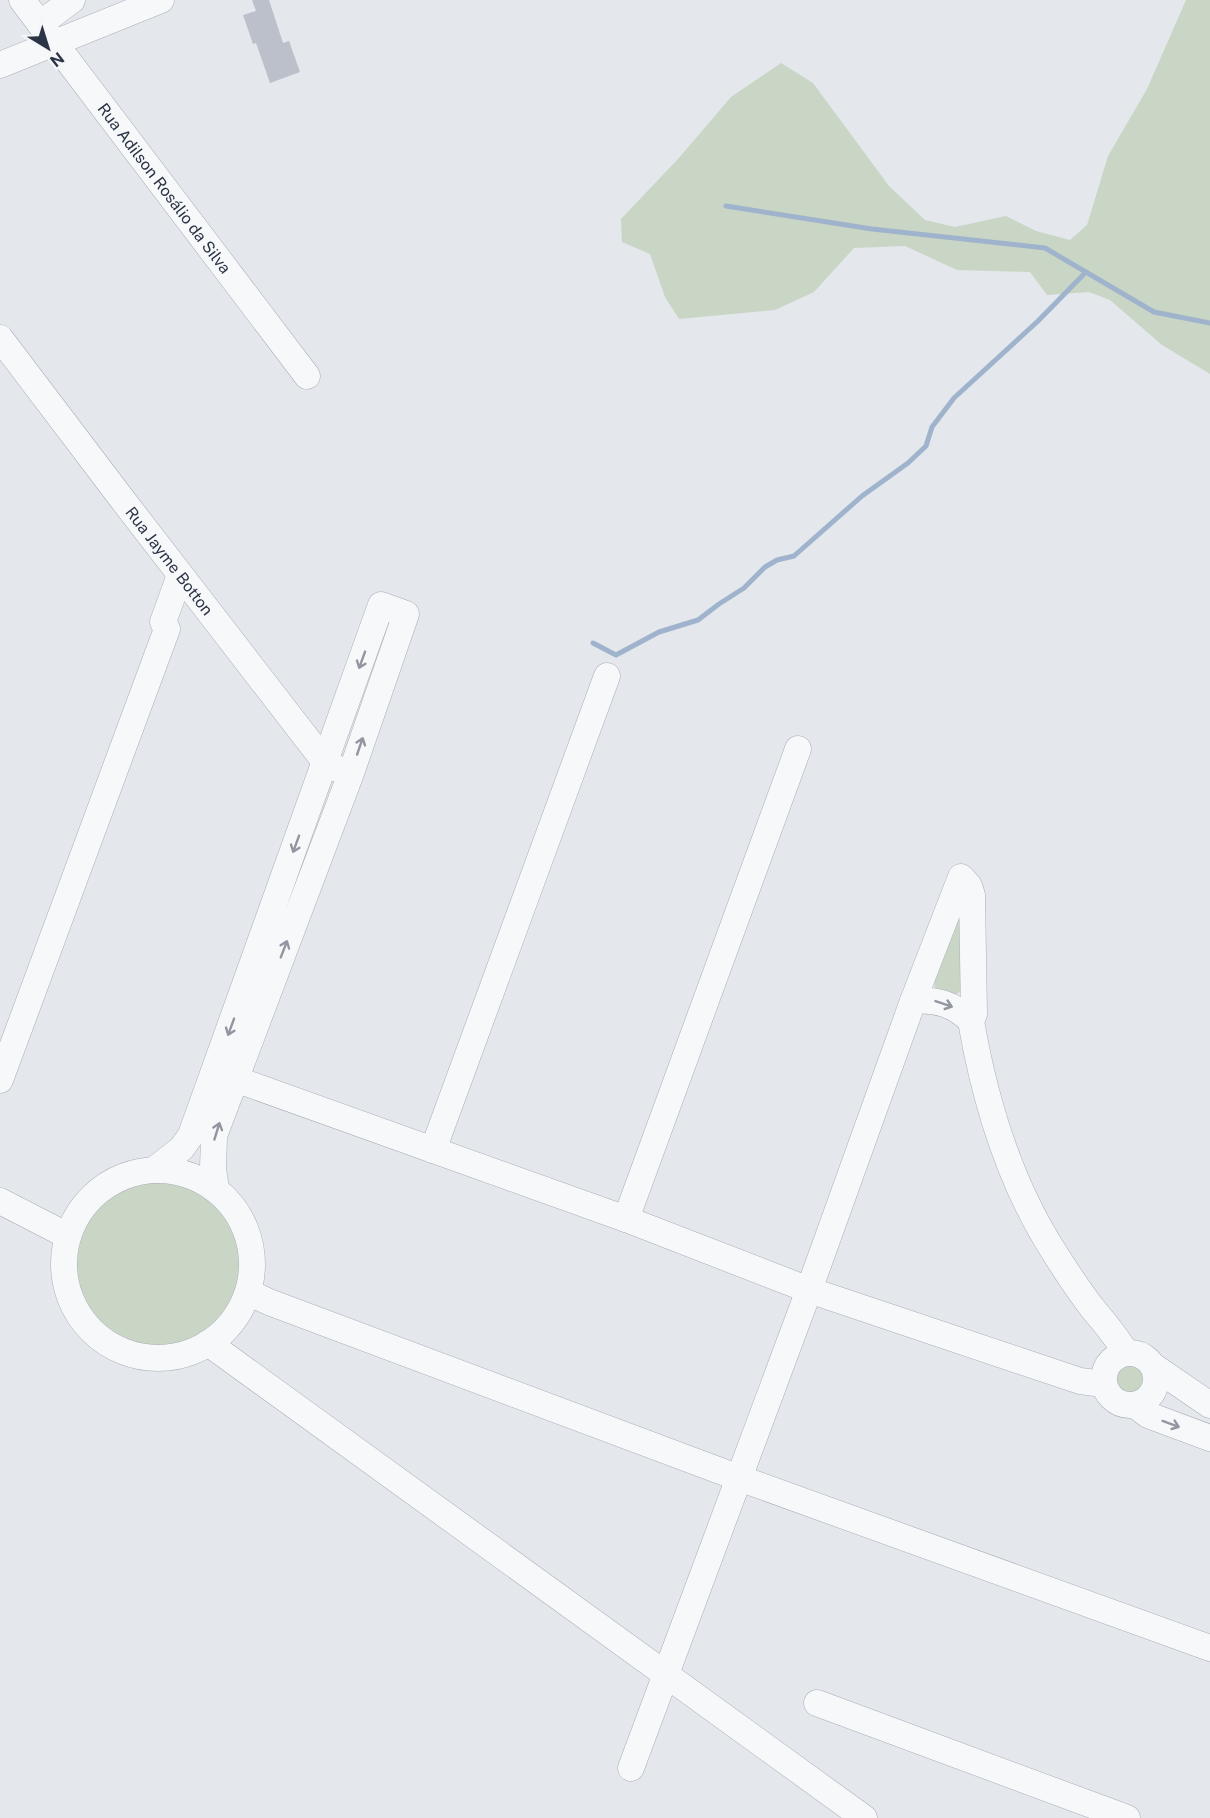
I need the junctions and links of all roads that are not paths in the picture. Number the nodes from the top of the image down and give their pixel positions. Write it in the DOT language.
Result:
graph roads {
  1 [pos="22,0"];
  2 [pos="72,0"];
  3 [pos="161,0"];
  4 [pos="47,34"];
  5 [pos="0,65"];
  6 [pos="0,338"];
  7 [pos="307,376"];
  8 [pos="180,575"];
  9 [pos="212,616"];
  10 [pos="167,629"];
  11 [pos="607,676"];
  12 [pos="798,749"];
  13 [pos="325,762"];
  14 [pos="350,776"];
  15 [pos="913,1001"];
  16 [pos="971,1021"];
  17 [pos="225,1074"];
  18 [pos="0,1080"];
  19 [pos="433,1150"];
  20 [pos="154,1170"];
  21 [pos="216,1189"];
  22 [pos="0,1201"];
  23 [pos="626,1219"];
  24 [pos="68,1236"];
  25 [pos="809,1290"];
  26 [pos="248,1292"];
  27 [pos="208,1343"];
  28 [pos="1126,1353"];
  29 [pos="1154,1366"];
  30 [pos="1104,1384"];
  31 [pos="1135,1405"];
  32 [pos="1210,1405"];
  33 [pos="1210,1438"];
  34 [pos="739,1478"];
  35 [pos="1210,1648"];
  36 [pos="666,1675"];
  37 [pos="817,1703"];
  38 [pos="631,1768"];
  39 [pos="864,1818"];
  40 [pos="1127,1818"];
  1 -- 4 [label="street, Rua Adilson Rosálio da Silva"];
  2 -- 4 [label="street"];
  3 -- 4 [label="street"];
  4 -- 5 [label="street"];
  4 -- 7 [label="street, Rua Adilson Rosálio da Silva"];
  6 -- 8 [label="street, Rua Jayme Botton"];
  8 -- 9 [label="street, Rua Jayme Botton"];
  8 -- 10 [label="street"];
  9 -- 10 [label="street"];
  9 -- 13 [label="street, Rua Jayme Botton"];
  10 -- 18 [label="street"];
  11 -- 19 [label="street"];
  12 -- 23 [label="street"];
  13 -- 14 [label="street, Rua Jayme Botton"];
  14 -- 13 [label="street, one-way"];
  13 -- 17 [label="street, one-way"];
  17 -- 14 [label="street, one-way"];
  15 -- 16 [label="street, one-way"];
  15 -- 16 [label="street"];
  15 -- 25 [label="street"];
  16 -- 28 [label="street"];
  17 -- 19 [label="street"];
  17 -- 20 [label="street"];
  21 -- 17 [label="street, one-way"];
  19 -- 23 [label="street"];
  20 -- 21 [label="street"];
  20 -- 24 [label="street"];
  21 -- 26 [label="street"];
  22 -- 24 [label="street"];
  23 -- 25 [label="street"];
  24 -- 27 [label="street"];
  25 -- 30 [label="street"];
  25 -- 34 [label="street"];
  26 -- 27 [label="street"];
  26 -- 34 [label="street"];
  27 -- 36 [label="street"];
  28 -- 29 [label="street"];
  28 -- 30 [label="street"];
  29 -- 31 [label="street"];
  29 -- 32 [label="street"];
  30 -- 31 [label="street"];
  31 -- 33 [label="street, one-way"];
  34 -- 35 [label="street"];
  34 -- 36 [label="street"];
  36 -- 38 [label="street"];
  36 -- 39 [label="street"];
  37 -- 40 [label="street"];
}
